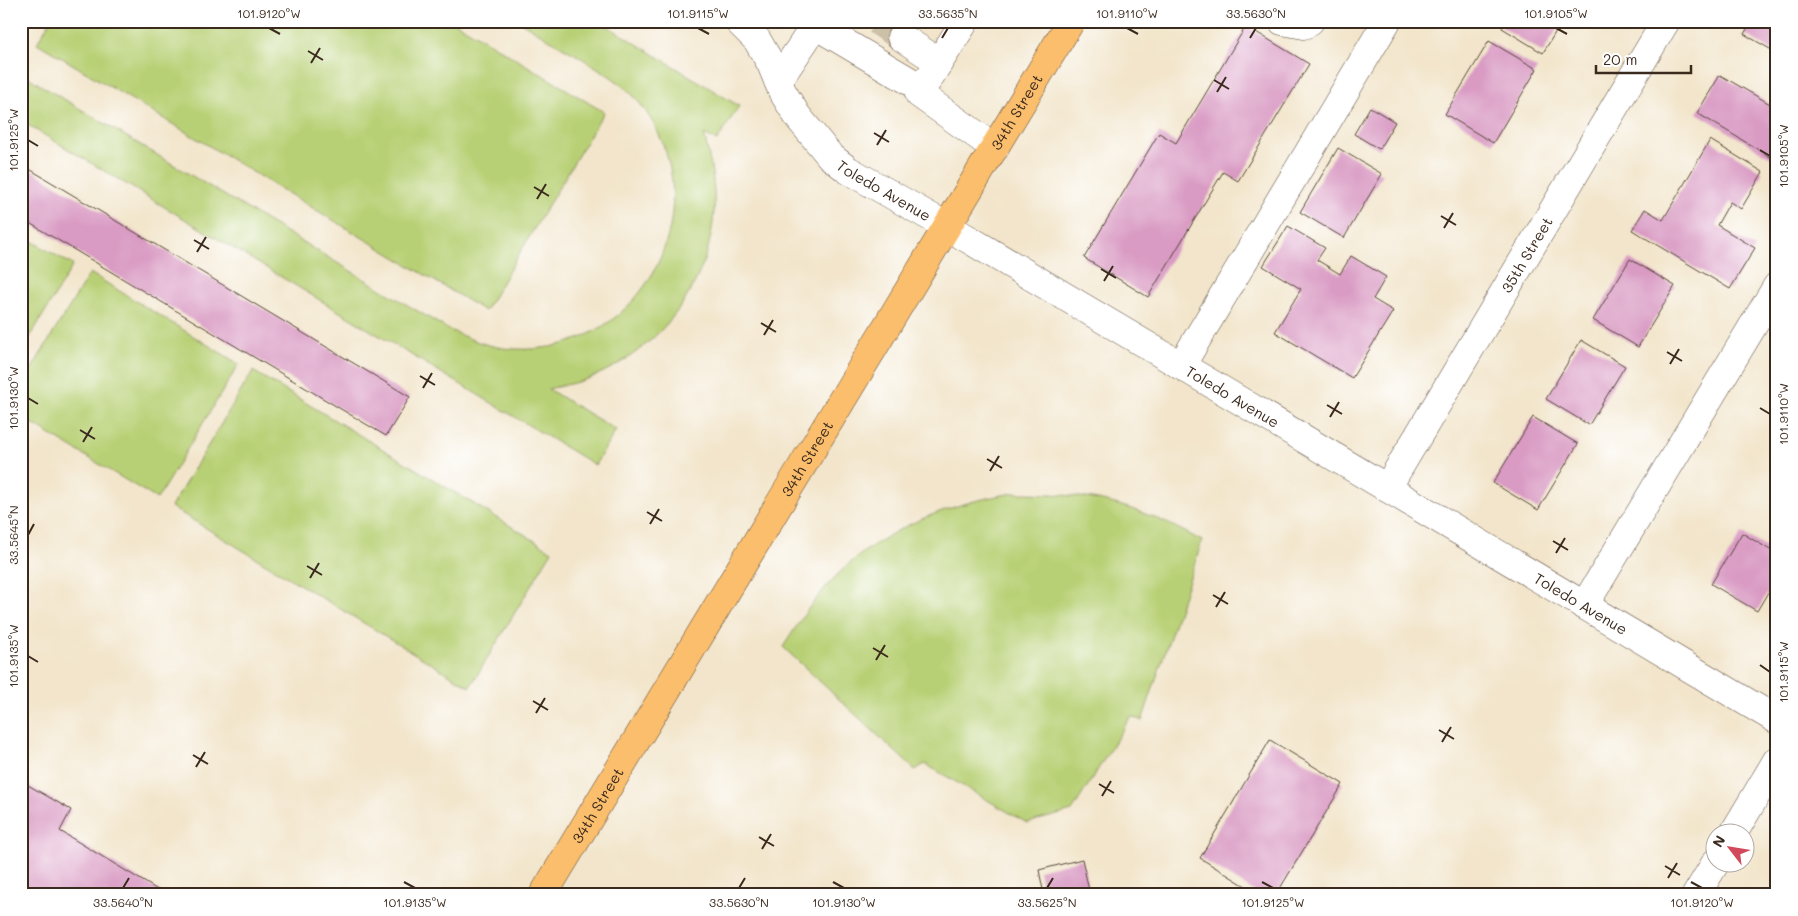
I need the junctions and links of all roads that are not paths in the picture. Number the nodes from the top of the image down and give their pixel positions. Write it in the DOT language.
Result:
graph roads {
  1 [pos="739,21"];
  2 [pos="965,21"];
  3 [pos="1071,21"];
  4 [pos="1282,21"];
  5 [pos="1310,21"];
  6 [pos="1387,21"];
  7 [pos="1666,21"];
  8 [pos="816,23"];
  9 [pos="901,37"];
  10 [pos="939,62"];
  11 [pos="778,82"];
  12 [pos="922,88"];
  13 [pos="995,148"];
  14 [pos="948,227"];
  15 [pos="1777,286"];
  16 [pos="1181,366"];
  17 [pos="1387,488"];
  18 [pos="1584,606"];
  19 [pos="1777,720"];
  20 [pos="1777,760"];
  21 [pos="1738,824"];
  22 [pos="1709,874"];
  23 [pos="543,895"];
  24 [pos="1696,895"];
  1 -- 11 [label="street, Toledo Avenue"];
  2 -- 10 [label="street"];
  3 -- 13 [label="main road, 34th Street"];
  4 -- 5 [label="street"];
  6 -- 16 [label="street"];
  7 -- 17 [label="street, 35th Street"];
  8 -- 11 [label="street"];
  8 -- 12 [label="street"];
  9 -- 10 [label="street"];
  10 -- 12 [label="street"];
  11 -- 14 [label="street, Toledo Avenue"];
  12 -- 13 [label="street"];
  13 -- 14 [label="main road, 34th Street"];
  14 -- 16 [label="street, Toledo Avenue"];
  14 -- 23 [label="main road, 34th Street"];
  15 -- 18 [label="street"];
  16 -- 17 [label="street, Toledo Avenue"];
  17 -- 18 [label="street, Toledo Avenue"];
  18 -- 19 [label="street, Toledo Avenue"];
  20 -- 21 [label="street"];
  22 -- 24 [label="street"];
}
